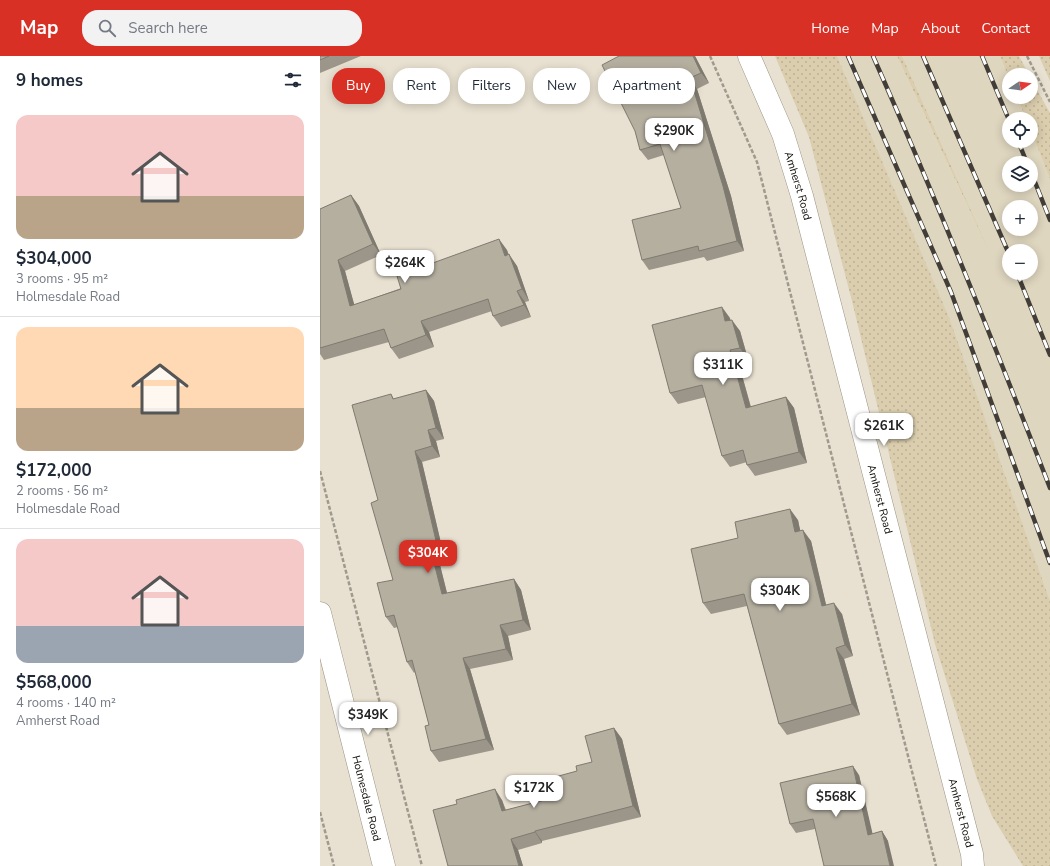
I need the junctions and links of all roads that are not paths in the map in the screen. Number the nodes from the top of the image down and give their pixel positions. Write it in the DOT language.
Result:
graph roads {
  1 [pos="749,56"];
  2 [pos="320,614"];
  3 [pos="975,862"];
  4 [pos="384,866"];
  1 -- 3 [label="street, Amherst Road"];
  2 -- 4 [label="street, Holmesdale Road"];
}
